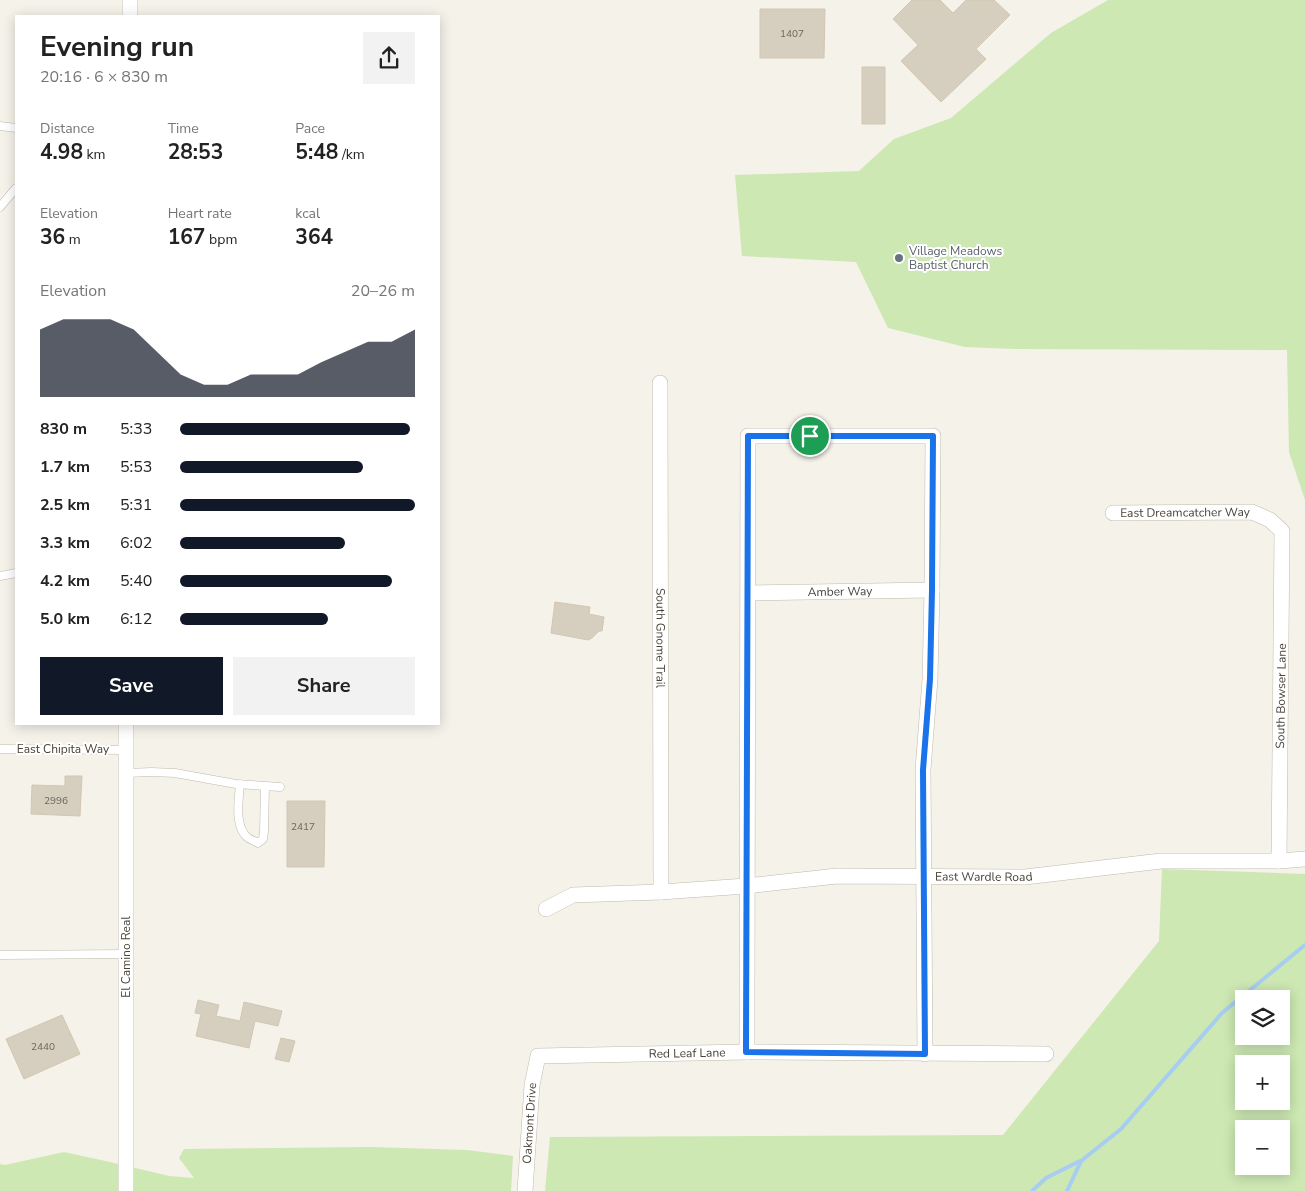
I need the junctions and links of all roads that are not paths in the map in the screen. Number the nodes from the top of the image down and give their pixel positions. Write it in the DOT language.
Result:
graph roads {
  1 [pos="130,0"];
  2 [pos="130,15"];
  3 [pos="0,126"];
  4 [pos="15,128"];
  5 [pos="15,189"];
  6 [pos="0,207"];
  7 [pos="660,383"];
  8 [pos="1113,513"];
  9 [pos="1282,531"];
  10 [pos="15,573"];
  11 [pos="0,576"];
  12 [pos="932,590"];
  13 [pos="749,593"];
  14 [pos="126,725"];
  15 [pos="0,749"];
  16 [pos="126,750"];
  17 [pos="126,773"];
  18 [pos="240,784"];
  19 [pos="265,786"];
  20 [pos="280,787"];
  21 [pos="1305,859"];
  22 [pos="1279,861"];
  23 [pos="924,876"];
  24 [pos="746,886"];
  25 [pos="661,892"];
  26 [pos="546,909"];
  27 [pos="126,954"];
  28 [pos="0,955"];
  29 [pos="746,1052"];
  30 [pos="925,1054"];
  31 [pos="1046,1054"];
  32 [pos="538,1056"];
  33 [pos="126,1191"];
  34 [pos="524,1191"];
  1 -- 2 [label="street"];
  3 -- 4 [label="lane"];
  5 -- 6 [label="lane"];
  7 -- 25 [label="street, South Gnome Trail"];
  8 -- 9 [label="street, East Dreamcatcher Way"];
  9 -- 22 [label="street, South Bowser Lane"];
  10 -- 11 [label="lane"];
  12 -- 13 [label="street, Amber Way"];
  12 -- 13 [label="street"];
  12 -- 23 [label="street"];
  13 -- 24 [label="street"];
  14 -- 16 [label="street, El Camino Real"];
  15 -- 16 [label="lane, East Chipita Way"];
  16 -- 17 [label="street, El Camino Real"];
  17 -- 18 [label="lane"];
  17 -- 27 [label="street, El Camino Real"];
  18 -- 19 [label="lane"];
  18 -- 19 [label="lane"];
  19 -- 20 [label="lane"];
  21 -- 22 [label="street, East Wardle Road"];
  22 -- 23 [label="street, East Wardle Road"];
  23 -- 24 [label="street, East Wardle Road"];
  23 -- 30 [label="street"];
  24 -- 25 [label="street, East Wardle Road"];
  24 -- 29 [label="street"];
  25 -- 26 [label="street, East Wardle Road"];
  27 -- 28 [label="lane"];
  27 -- 33 [label="street, El Camino Real"];
  29 -- 30 [label="street, Red Leaf Lane"];
  29 -- 32 [label="street, Red Leaf Lane"];
  30 -- 31 [label="street, Red Leaf Lane"];
  32 -- 34 [label="street, Oakmont Drive"];
}
